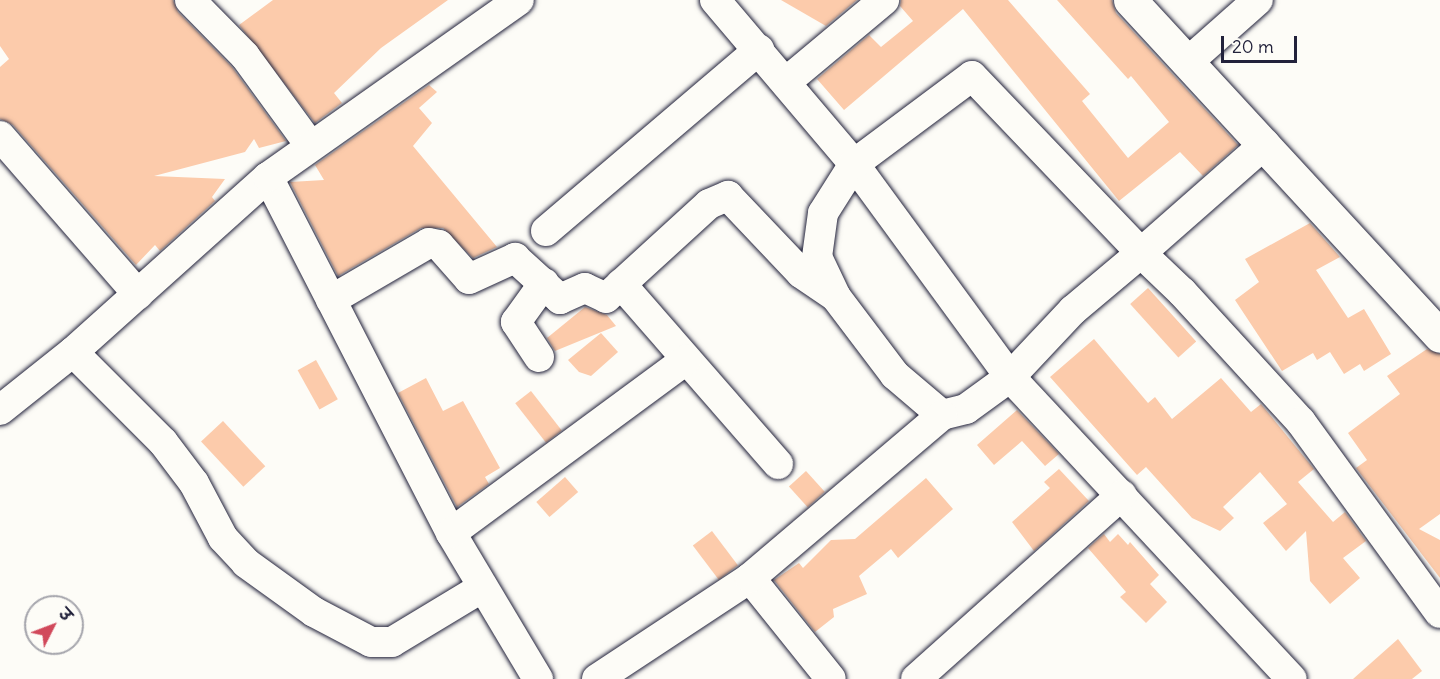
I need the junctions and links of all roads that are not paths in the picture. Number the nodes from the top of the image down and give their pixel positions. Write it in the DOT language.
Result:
graph roads {
  1 [pos="190,0"];
  2 [pos="519,0"];
  3 [pos="715,0"];
  4 [pos="884,0"];
  5 [pos="1130,0"];
  6 [pos="1258,0"];
  7 [pos="759,50"];
  8 [pos="1189,61"];
  9 [pos="786,82"];
  10 [pos="0,136"];
  11 [pos="1265,144"];
  12 [pos="310,145"];
  13 [pos="854,164"];
  14 [pos="268,177"];
  15 [pos="546,231"];
  16 [pos="1141,253"];
  17 [pos="544,283"];
  18 [pos="621,284"];
  19 [pos="138,294"];
  20 [pos="836,297"];
  21 [pos="332,300"];
  22 [pos="1440,336"];
  23 [pos="73,352"];
  24 [pos="539,357"];
  25 [pos="686,360"];
  26 [pos="1010,377"];
  27 [pos="0,410"];
  28 [pos="942,415"];
  29 [pos="777,464"];
  30 [pos="1122,495"];
  31 [pos="452,534"];
  32 [pos="750,578"];
  33 [pos="483,587"];
  34 [pos="1440,614"];
  35 [pos="538,679"];
  36 [pos="597,679"];
  37 [pos="831,679"];
  38 [pos="916,679"];
  39 [pos="1293,679"];
  1 -- 12 [label="street"];
  2 -- 12 [label="street"];
  3 -- 7 [label="street"];
  4 -- 9 [label="street"];
  5 -- 8 [label="main road"];
  6 -- 8 [label="street"];
  7 -- 9 [label="street"];
  7 -- 15 [label="street"];
  8 -- 11 [label="main road"];
  9 -- 13 [label="street"];
  10 -- 19 [label="street"];
  11 -- 16 [label="street"];
  11 -- 22 [label="main road"];
  12 -- 14 [label="street"];
  13 -- 16 [label="street"];
  13 -- 20 [label="street"];
  13 -- 26 [label="street"];
  14 -- 19 [label="street"];
  14 -- 21 [label="street"];
  16 -- 26 [label="street"];
  16 -- 34 [label="street"];
  17 -- 18 [label="street"];
  17 -- 21 [label="street"];
  17 -- 24 [label="street"];
  18 -- 20 [label="street"];
  18 -- 25 [label="street"];
  19 -- 23 [label="street"];
  20 -- 28 [label="street"];
  21 -- 31 [label="street"];
  23 -- 27 [label="street"];
  23 -- 33 [label="street"];
  25 -- 29 [label="street"];
  25 -- 31 [label="street"];
  26 -- 28 [label="street"];
  26 -- 30 [label="street"];
  28 -- 32 [label="street"];
  30 -- 38 [label="street"];
  30 -- 39 [label="street"];
  31 -- 33 [label="street"];
  32 -- 36 [label="street"];
  32 -- 37 [label="street"];
  33 -- 35 [label="street"];
}
